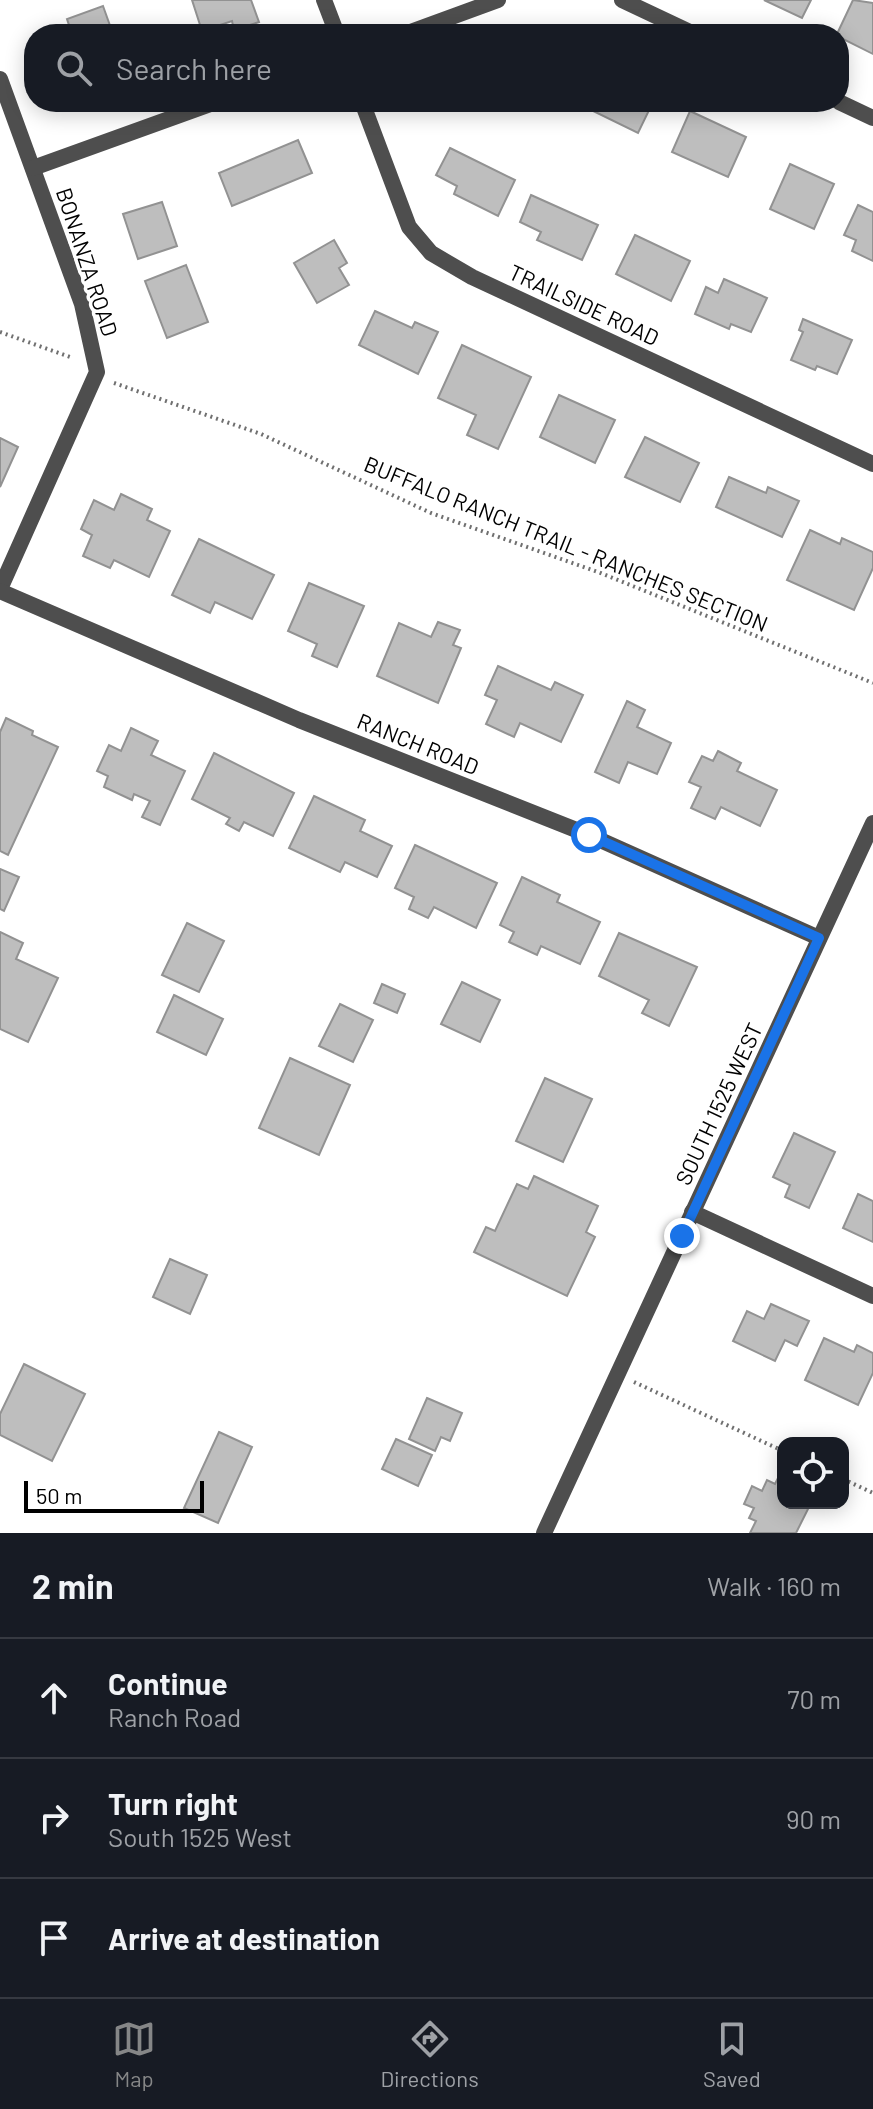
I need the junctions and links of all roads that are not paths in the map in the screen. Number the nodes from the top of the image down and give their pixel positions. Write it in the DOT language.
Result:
graph roads {
  1 [pos="324,0"];
  2 [pos="498,0"];
  3 [pos="622,0"];
  4 [pos="333,24"];
  5 [pos="432,24"];
  6 [pos="673,24"];
  7 [pos="0,79"];
  8 [pos="849,107"];
  9 [pos="188,112"];
  10 [pos="366,112"];
  11 [pos="873,118"];
  12 [pos="33,168"];
  13 [pos="873,464"];
  14 [pos="0,590"];
  15 [pos="873,823"];
  16 [pos="819,938"];
  17 [pos="692,1212"];
  18 [pos="873,1296"];
  19 [pos="544,1533"];
  1 -- 4 [label="street"];
  2 -- 5 [label="street"];
  3 -- 6 [label="street"];
  7 -- 12 [label="street, BONANZA ROAD"];
  8 -- 11 [label="street"];
  9 -- 12 [label="street"];
  10 -- 13 [label="street, TRAILSIDE ROAD"];
  12 -- 14 [label="street, BONANZA ROAD"];
  14 -- 16 [label="street, RANCH ROAD"];
  15 -- 16 [label="street, SOUTH 1525 WEST"];
  16 -- 17 [label="street, SOUTH 1525 WEST"];
  17 -- 18 [label="street"];
  17 -- 19 [label="street, SOUTH 1525 WEST"];
}
